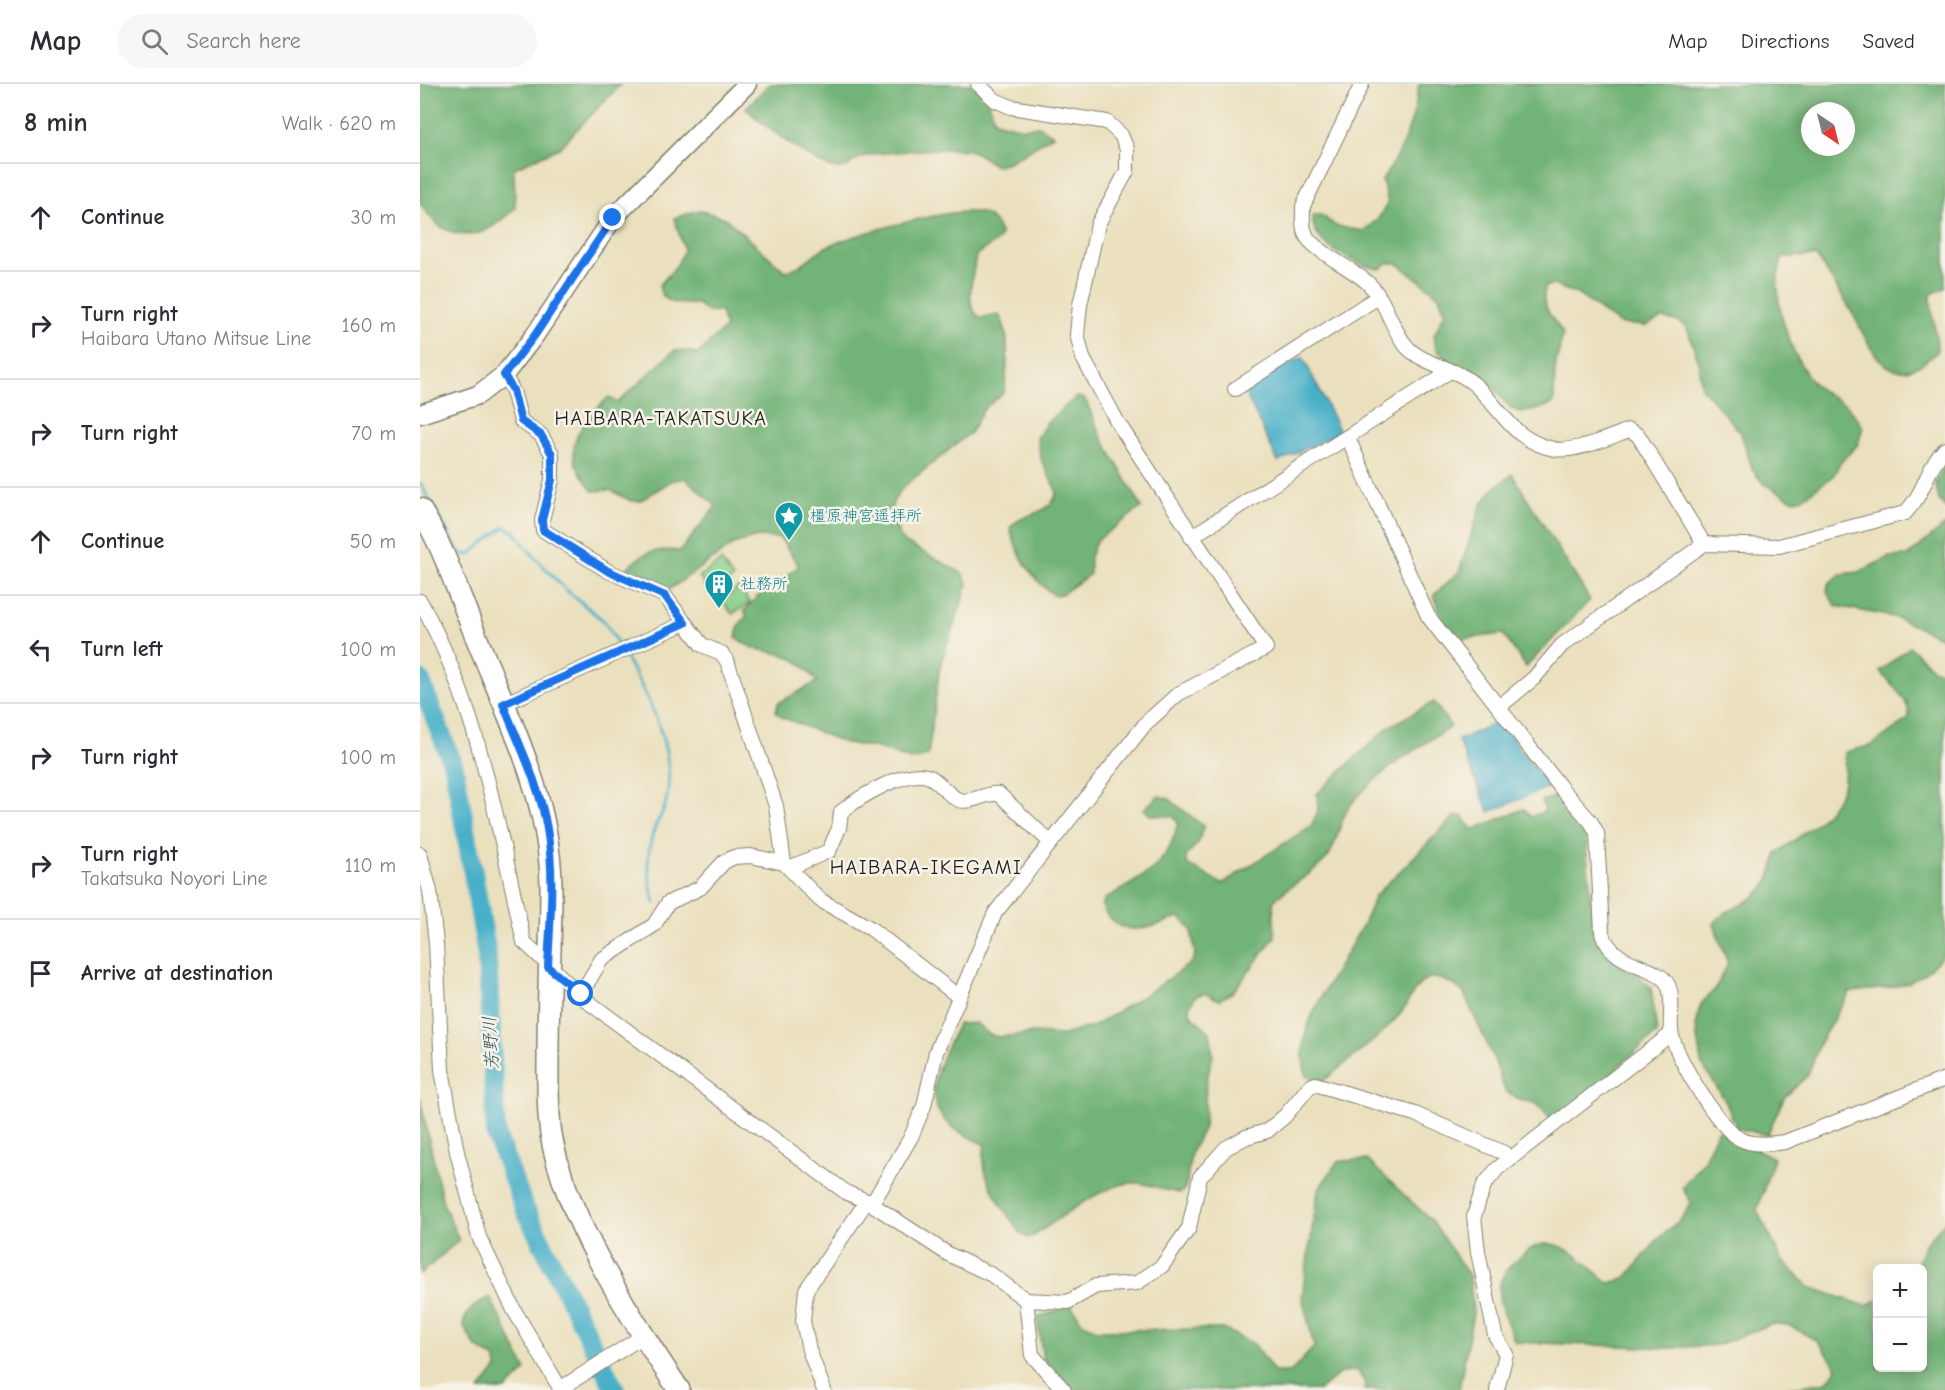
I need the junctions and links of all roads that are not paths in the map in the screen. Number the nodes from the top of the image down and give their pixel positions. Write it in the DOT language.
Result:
graph roads {
  1 [pos="747,84"];
  2 [pos="978,84"];
  3 [pos="1362,84"];
  4 [pos="1378,297"];
  5 [pos="1450,371"];
  6 [pos="504,375"];
  7 [pos="1235,388"];
  8 [pos="420,414"];
  9 [pos="1348,438"];
  10 [pos="1945,449"];
  11 [pos="422,518"];
  12 [pos="1191,537"];
  13 [pos="1704,544"];
  14 [pos="420,602"];
  15 [pos="685,623"];
  16 [pos="503,704"];
  17 [pos="1499,707"];
  18 [pos="1051,843"];
  19 [pos="420,854"];
  20 [pos="786,866"];
  21 [pos="548,967"];
  22 [pos="581,994"];
  23 [pos="958,997"];
  24 [pos="1671,1034"];
  25 [pos="1945,1079"];
  26 [pos="1510,1160"];
  27 [pos="869,1203"];
  28 [pos="1026,1300"];
  29 [pos="639,1339"];
  30 [pos="562,1388"];
  31 [pos="678,1390"];
  32 [pos="824,1390"];
  33 [pos="1064,1390"];
  34 [pos="1497,1390"];
  1 -- 6 [label="main road"];
  2 -- 12 [label="street"];
  3 -- 4 [label="street"];
  4 -- 5 [label="street"];
  4 -- 7 [label="street"];
  5 -- 9 [label="street"];
  5 -- 13 [label="street"];
  6 -- 8 [label="main road"];
  6 -- 15 [label="street"];
  9 -- 12 [label="street"];
  9 -- 17 [label="street"];
  10 -- 13 [label="street"];
  11 -- 16 [label="main road"];
  12 -- 18 [label="street"];
  13 -- 17 [label="street"];
  14 -- 21 [label="street"];
  15 -- 16 [label="street"];
  15 -- 20 [label="street"];
  16 -- 21 [label="main road"];
  17 -- 24 [label="street"];
  18 -- 20 [label="street"];
  18 -- 23 [label="street"];
  19 -- 30 [label="street"];
  20 -- 22 [label="street"];
  20 -- 23 [label="street"];
  21 -- 22 [label="street"];
  21 -- 29 [label="main road"];
  22 -- 27 [label="street"];
  23 -- 27 [label="street"];
  24 -- 25 [label="street"];
  24 -- 26 [label="street"];
  26 -- 28 [label="street"];
  26 -- 34 [label="street"];
  27 -- 28 [label="street"];
  27 -- 32 [label="street"];
  28 -- 33 [label="street"];
  29 -- 30 [label="street"];
  29 -- 31 [label="main road"];
}
